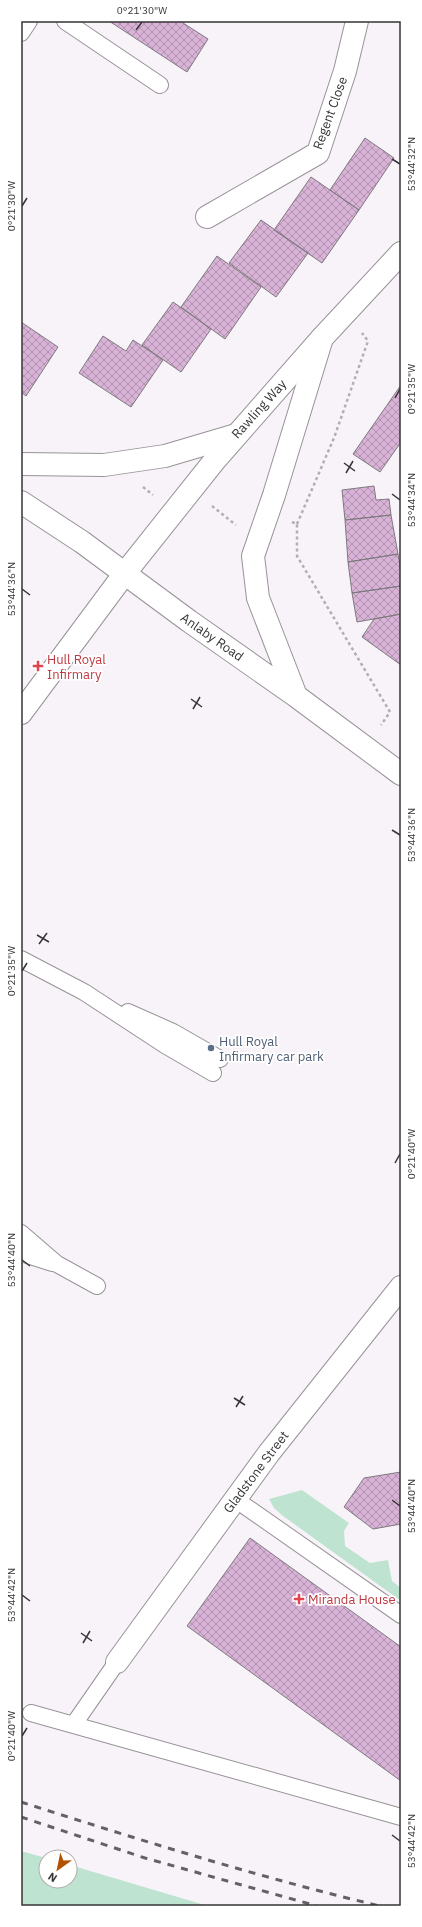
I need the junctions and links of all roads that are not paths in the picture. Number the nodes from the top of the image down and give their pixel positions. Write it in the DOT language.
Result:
graph roads {
  1 [pos="29,21"];
  2 [pos="65,21"];
  3 [pos="357,21"];
  4 [pos="21,33"];
  5 [pos="160,84"];
  6 [pos="207,218"];
  7 [pos="401,252"];
  8 [pos="322,338"];
  9 [pos="236,435"];
  10 [pos="21,464"];
  11 [pos="21,502"];
  12 [pos="125,573"];
  13 [pos="36,695"];
  14 [pos="296,696"];
  15 [pos="21,713"];
  16 [pos="21,719"];
  17 [pos="401,774"];
  18 [pos="21,959"];
  19 [pos="216,1066"];
  20 [pos="21,1233"];
  21 [pos="21,1254"];
  22 [pos="57,1264"];
  23 [pos="97,1286"];
  24 [pos="401,1287"];
  25 [pos="235,1499"];
  26 [pos="401,1615"];
  27 [pos="117,1662"];
  28 [pos="31,1713"];
  29 [pos="74,1724"];
  30 [pos="401,1817"];
  1 -- 4 [label="lane"];
  2 -- 5 [label="lane"];
  3 -- 6 [label="street, Regent Close"];
  7 -- 8 [label="street, Rawling Way"];
  8 -- 9 [label="street, Rawling Way"];
  8 -- 14 [label="street"];
  9 -- 10 [label="street"];
  9 -- 12 [label="street, Rawling Way"];
  11 -- 12 [label="street, Anlaby Road"];
  12 -- 13 [label="street, Rawling Way"];
  12 -- 14 [label="street, Anlaby Road"];
  13 -- 15 [label="street, Rawling Way"];
  13 -- 16 [label="lane"];
  14 -- 17 [label="street, Anlaby Road"];
  18 -- 19 [label="lane"];
  20 -- 22 [label="lane"];
  21 -- 22 [label="lane"];
  22 -- 23 [label="lane"];
  24 -- 25 [label="street, Gladstone Street"];
  25 -- 26 [label="lane"];
  25 -- 27 [label="street, Gladstone Street"];
  27 -- 29 [label="lane"];
  28 -- 29 [label="lane"];
  29 -- 30 [label="lane"];
}
